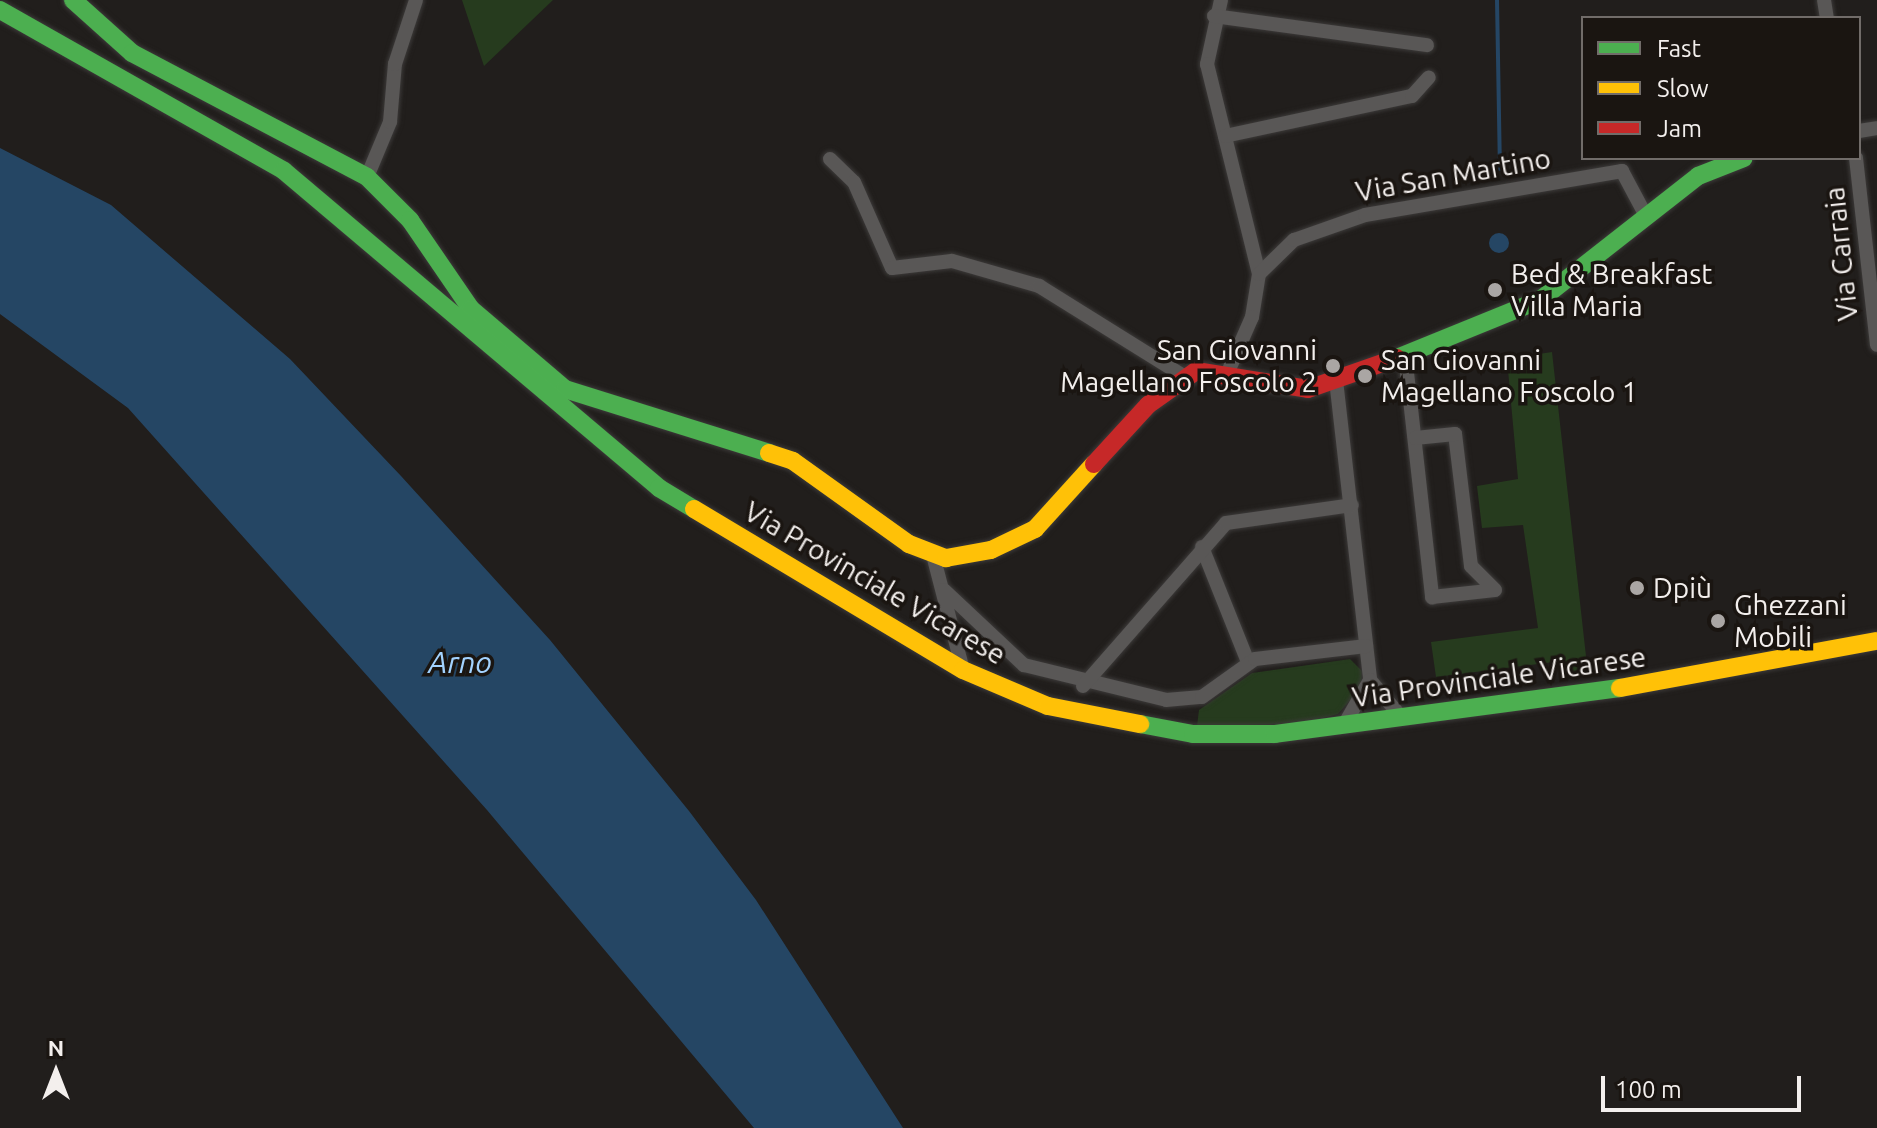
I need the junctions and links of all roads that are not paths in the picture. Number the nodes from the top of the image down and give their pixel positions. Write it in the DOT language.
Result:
graph roads {
  1 [pos="73,0"];
  2 [pos="416,0"];
  3 [pos="1221,0"];
  4 [pos="0,10"];
  5 [pos="1214,16"];
  6 [pos="1427,45"];
  7 [pos="1429,77"];
  8 [pos="1225,136"];
  9 [pos="830,159"];
  10 [pos="1739,160"];
  11 [pos="1856,160"];
  12 [pos="367,177"];
  13 [pos="1646,216"];
  14 [pos="1259,274"];
  15 [pos="1877,345"];
  16 [pos="1405,355"];
  17 [pos="1228,372"];
  18 [pos="1185,377"];
  19 [pos="1336,380"];
  20 [pos="1415,438"];
  21 [pos="1352,505"];
  22 [pos="1202,547"];
  23 [pos="933,555"];
  24 [pos="944,590"];
  25 [pos="1877,641"];
  26 [pos="1366,646"];
  27 [pos="1248,662"];
  28 [pos="963,670"];
  29 [pos="1370,680"];
  30 [pos="1083,686"];
  31 [pos="1402,718"];
  32 [pos="1342,726"];
  1 -- 12 [label="main road"];
  2 -- 12 [label="street"];
  3 -- 5 [label="street"];
  4 -- 28 [label="main road, Via Provinciale Vicarese"];
  5 -- 6 [label="street"];
  5 -- 8 [label="street"];
  7 -- 8 [label="street"];
  8 -- 14 [label="street"];
  9 -- 18 [label="street"];
  10 -- 13 [label="main road"];
  11 -- 15 [label="street, Via Carraia"];
  12 -- 23 [label="main road"];
  13 -- 14 [label="street, Via San Martino"];
  13 -- 16 [label="main road"];
  14 -- 17 [label="street"];
  16 -- 19 [label="main road"];
  16 -- 20 [label="street"];
  17 -- 18 [label="main road"];
  17 -- 19 [label="main road"];
  18 -- 23 [label="main road"];
  19 -- 21 [label="street"];
  20 -- 20 [label="street"];
  21 -- 22 [label="street"];
  21 -- 26 [label="street"];
  22 -- 27 [label="street"];
  22 -- 30 [label="street"];
  23 -- 24 [label="street"];
  24 -- 28 [label="street"];
  24 -- 30 [label="street"];
  25 -- 31 [label="main road, Via Provinciale Vicarese"];
  26 -- 27 [label="street"];
  26 -- 29 [label="street"];
  27 -- 30 [label="street"];
  28 -- 32 [label="main road, Via Provinciale Vicarese"];
  29 -- 31 [label="street"];
  29 -- 32 [label="street"];
  31 -- 32 [label="main road, Via Provinciale Vicarese"];
}
